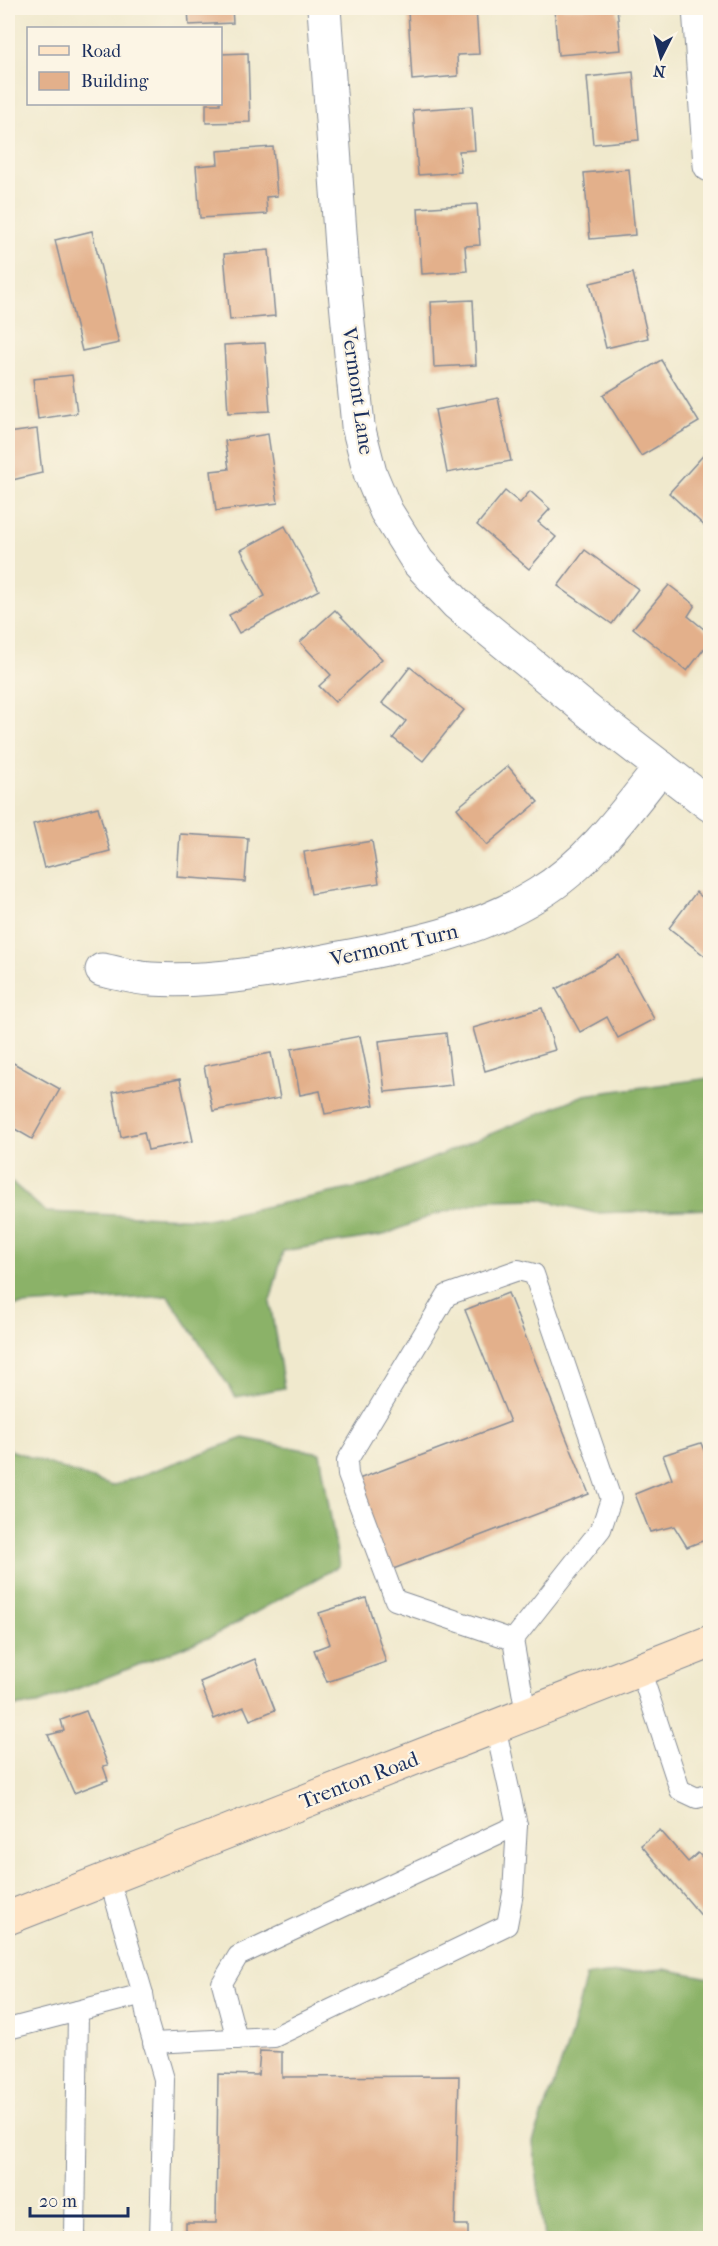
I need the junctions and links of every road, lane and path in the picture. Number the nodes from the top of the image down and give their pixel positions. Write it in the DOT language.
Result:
graph roads {
  1 [pos="324,8"];
  2 [pos="699,8"];
  3 [pos="711,165"];
  4 [pos="661,767"];
  5 [pos="711,805"];
  6 [pos="102,970"];
  7 [pos="513,1640"];
  8 [pos="711,1641"];
  9 [pos="640,1669"];
  10 [pos="526,1714"];
  11 [pos="495,1726"];
  12 [pos="711,1794"];
  13 [pos="517,1825"];
  14 [pos="109,1878"];
  15 [pos="8,1918"];
  16 [pos="143,1994"];
  17 [pos="78,2011"];
  18 [pos="8,2029"];
  19 [pos="237,2038"];
  20 [pos="153,2043"];
  21 [pos="75,2238"];
  22 [pos="160,2238"];
  1 -- 4 [label="street, Vermont Lane"];
  2 -- 3 [label="street"];
  4 -- 5 [label="street, Vermont Lane"];
  4 -- 6 [label="street, Vermont Turn"];
  7 -- 7 [label="lane"];
  7 -- 10 [label="lane"];
  8 -- 9 [label="main road, Trenton Road"];
  9 -- 10 [label="main road, Trenton Road"];
  9 -- 12 [label="lane"];
  10 -- 11 [label="main road, Trenton Road"];
  11 -- 13 [label="lane"];
  11 -- 14 [label="main road, Trenton Road"];
  13 -- 19 [label="lane"];
  13 -- 19 [label="lane"];
  14 -- 15 [label="main road, Trenton Road"];
  14 -- 16 [label="lane"];
  16 -- 17 [label="lane"];
  16 -- 20 [label="lane"];
  17 -- 18 [label="lane"];
  17 -- 21 [label="lane"];
  19 -- 20 [label="lane"];
  20 -- 22 [label="lane"];
}
